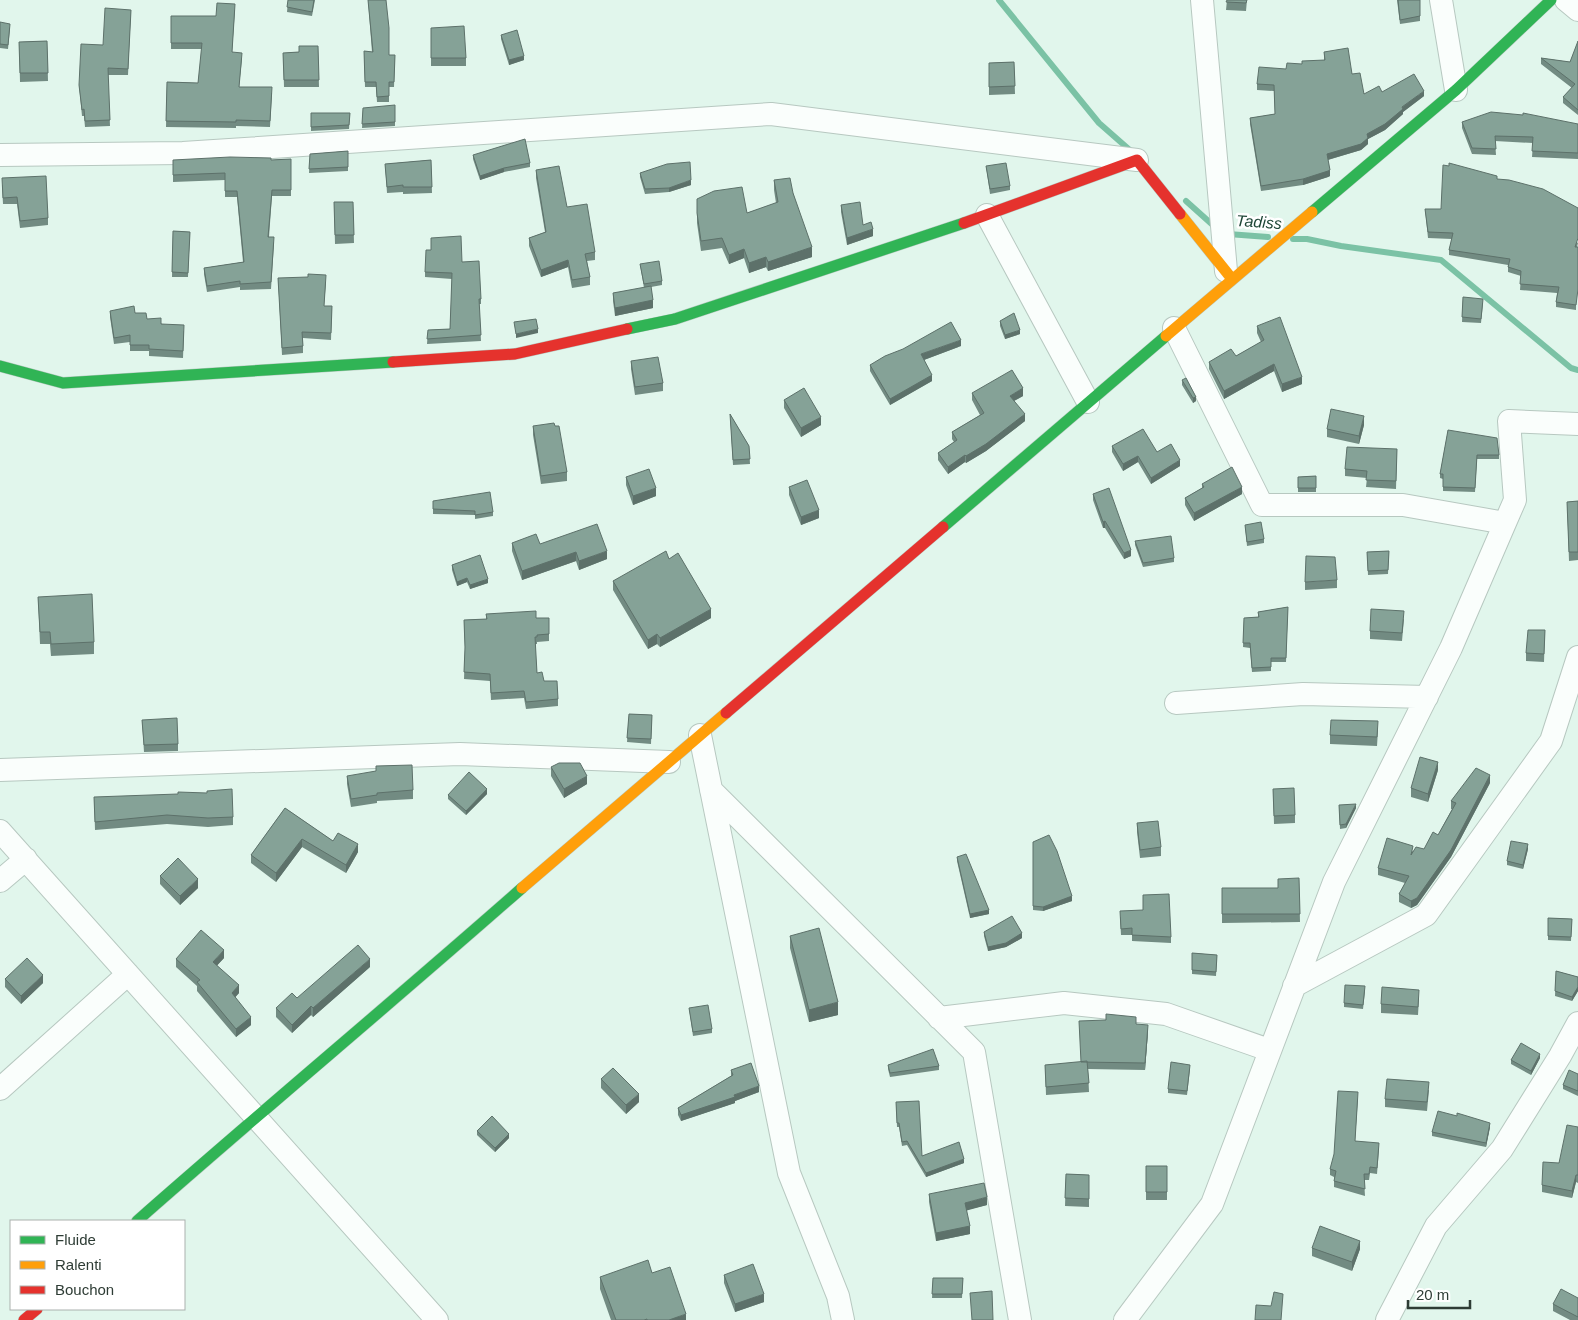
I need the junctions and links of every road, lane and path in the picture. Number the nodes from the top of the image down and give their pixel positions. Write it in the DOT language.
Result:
graph roads {
  1 [pos="1202,0"];
  2 [pos="1441,0"];
  3 [pos="1551,0"];
  4 [pos="1566,0"];
  5 [pos="1578,10"];
  6 [pos="1456,90"];
  7 [pos="0,155"];
  8 [pos="1138,160"];
  9 [pos="987,215"];
  10 [pos="1229,275"];
  11 [pos="1174,328"];
  12 [pos="0,366"];
  13 [pos="1088,402"];
  14 [pos="1578,424"];
  15 [pos="1505,522"];
  16 [pos="1578,658"];
  17 [pos="1427,697"];
  18 [pos="1176,703"];
  19 [pos="700,734"];
  20 [pos="669,762"];
  21 [pos="0,770"];
  22 [pos="711,790"];
  23 [pos="0,831"];
  24 [pos="26,859"];
  25 [pos="0,881"];
  26 [pos="128,974"];
  27 [pos="1294,986"];
  28 [pos="939,1018"];
  29 [pos="1578,1023"];
  30 [pos="1269,1050"];
  31 [pos="0,1089"];
  32 [pos="255,1118"];
  33 [pos="138,1220"];
  34 [pos="36,1310"];
  35 [pos="24,1320"];
  36 [pos="436,1320"];
  37 [pos="843,1320"];
  38 [pos="1020,1320"];
  39 [pos="1125,1320"];
  40 [pos="1387,1320"];
  1 -- 10 [label="street"];
  2 -- 6 [label="street"];
  3 -- 6 [label="main road"];
  4 -- 5 [label="street"];
  6 -- 10 [label="main road"];
  7 -- 8 [label="street"];
  8 -- 9 [label="main road"];
  8 -- 10 [label="main road"];
  9 -- 12 [label="main road"];
  9 -- 13 [label="street"];
  10 -- 11 [label="main road"];
  11 -- 13 [label="main road"];
  11 -- 15 [label="street"];
  13 -- 19 [label="main road"];
  14 -- 15 [label="street"];
  15 -- 17 [label="street"];
  16 -- 27 [label="street"];
  17 -- 18 [label="street"];
  17 -- 27 [label="street"];
  19 -- 20 [label="main road"];
  19 -- 22 [label="street"];
  20 -- 21 [label="street"];
  20 -- 32 [label="main road"];
  22 -- 28 [label="street"];
  22 -- 37 [label="street"];
  23 -- 24 [label="street"];
  24 -- 25 [label="street"];
  24 -- 26 [label="street"];
  26 -- 31 [label="street"];
  26 -- 32 [label="street"];
  27 -- 30 [label="street"];
  28 -- 30 [label="street"];
  28 -- 38 [label="street"];
  29 -- 40 [label="street"];
  30 -- 39 [label="street"];
  32 -- 33 [label="main road"];
  32 -- 36 [label="street"];
  34 -- 35 [label="main road"];
}
